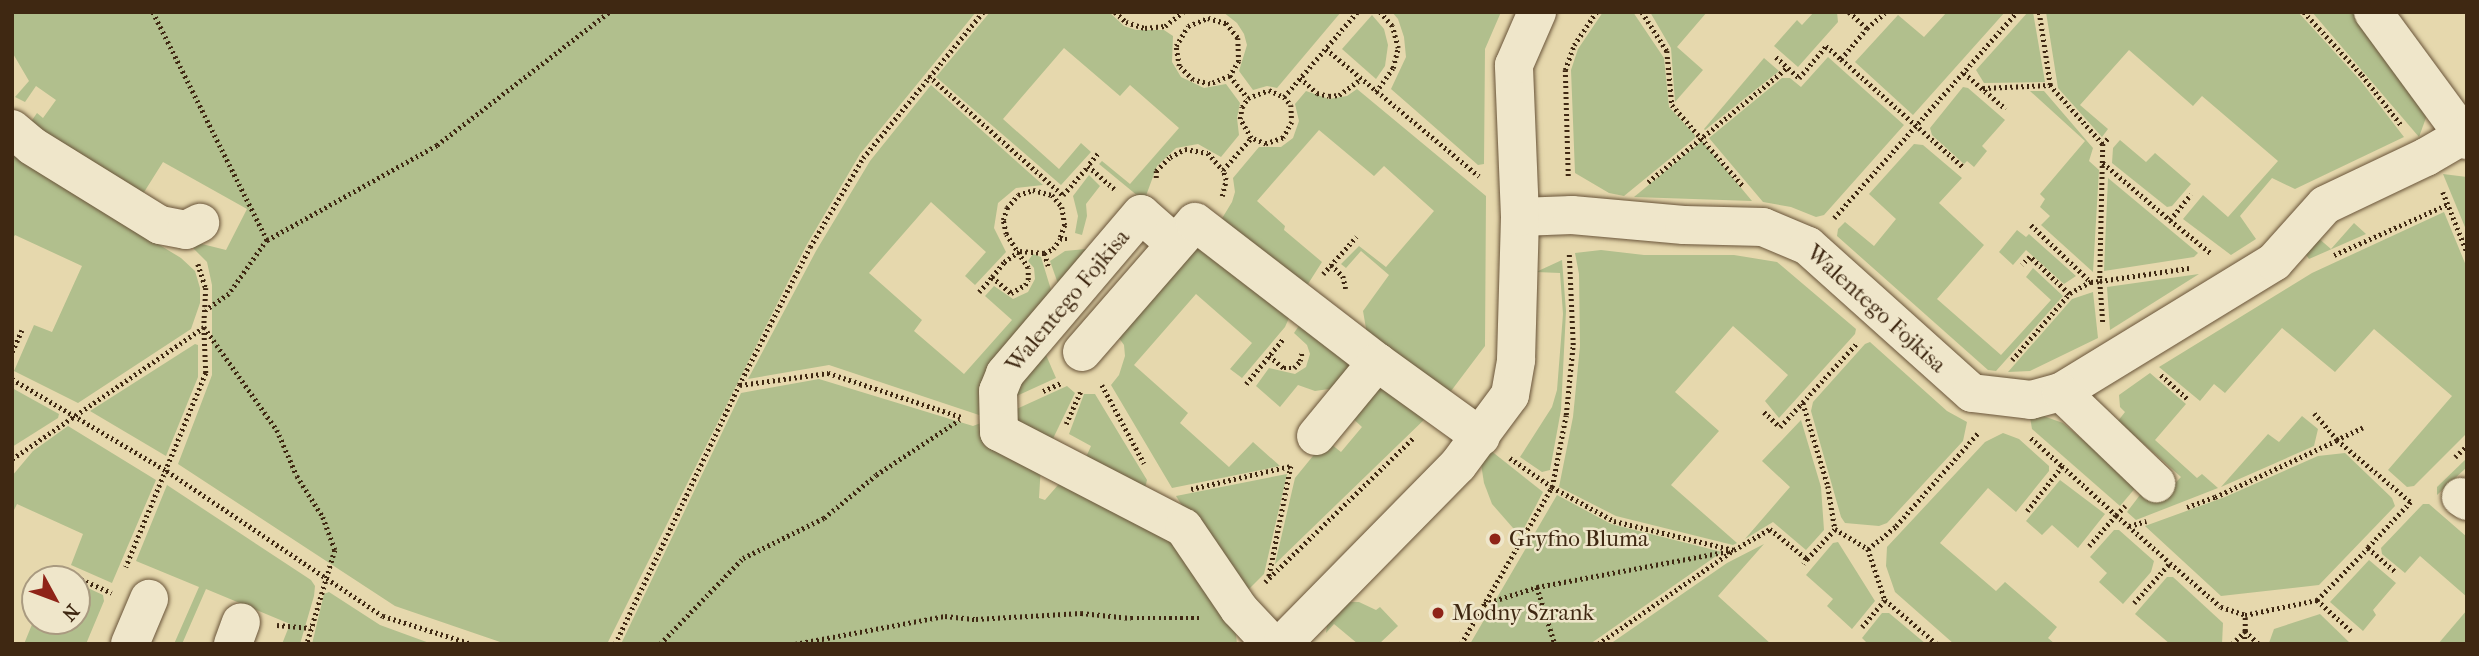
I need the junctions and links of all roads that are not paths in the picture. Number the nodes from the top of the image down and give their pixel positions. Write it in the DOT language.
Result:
graph roads {
  1 [pos="1537,12"];
  2 [pos="2373,12"];
  3 [pos="12,129"];
  4 [pos="2466,138"];
  5 [pos="1520,217"];
  6 [pos="200,223"];
  7 [pos="1175,244"];
  8 [pos="1377,362"];
  9 [pos="1083,372"];
  10 [pos="2061,392"];
  11 [pos="1316,436"];
  12 [pos="1481,437"];
  13 [pos="2159,497"];
  14 [pos="128,592"];
  15 [pos="130,644"];
  16 [pos="1272,644"];
  17 [pos="1282,644"];
  1 -- 5 [label="street"];
  2 -- 4 [label="street"];
  3 -- 6 [label="street"];
  4 -- 10 [label="street, Walentego Fojkisa"];
  5 -- 10 [label="street, Walentego Fojkisa"];
  5 -- 12 [label="street"];
  7 -- 8 [label="street"];
  7 -- 9 [label="street, Walentego Fojkisa"];
  7 -- 16 [label="street, Walentego Fojkisa"];
  8 -- 11 [label="street"];
  8 -- 12 [label="street"];
  10 -- 13 [label="street"];
  12 -- 17 [label="street"];
  14 -- 15 [label="street"];
}
